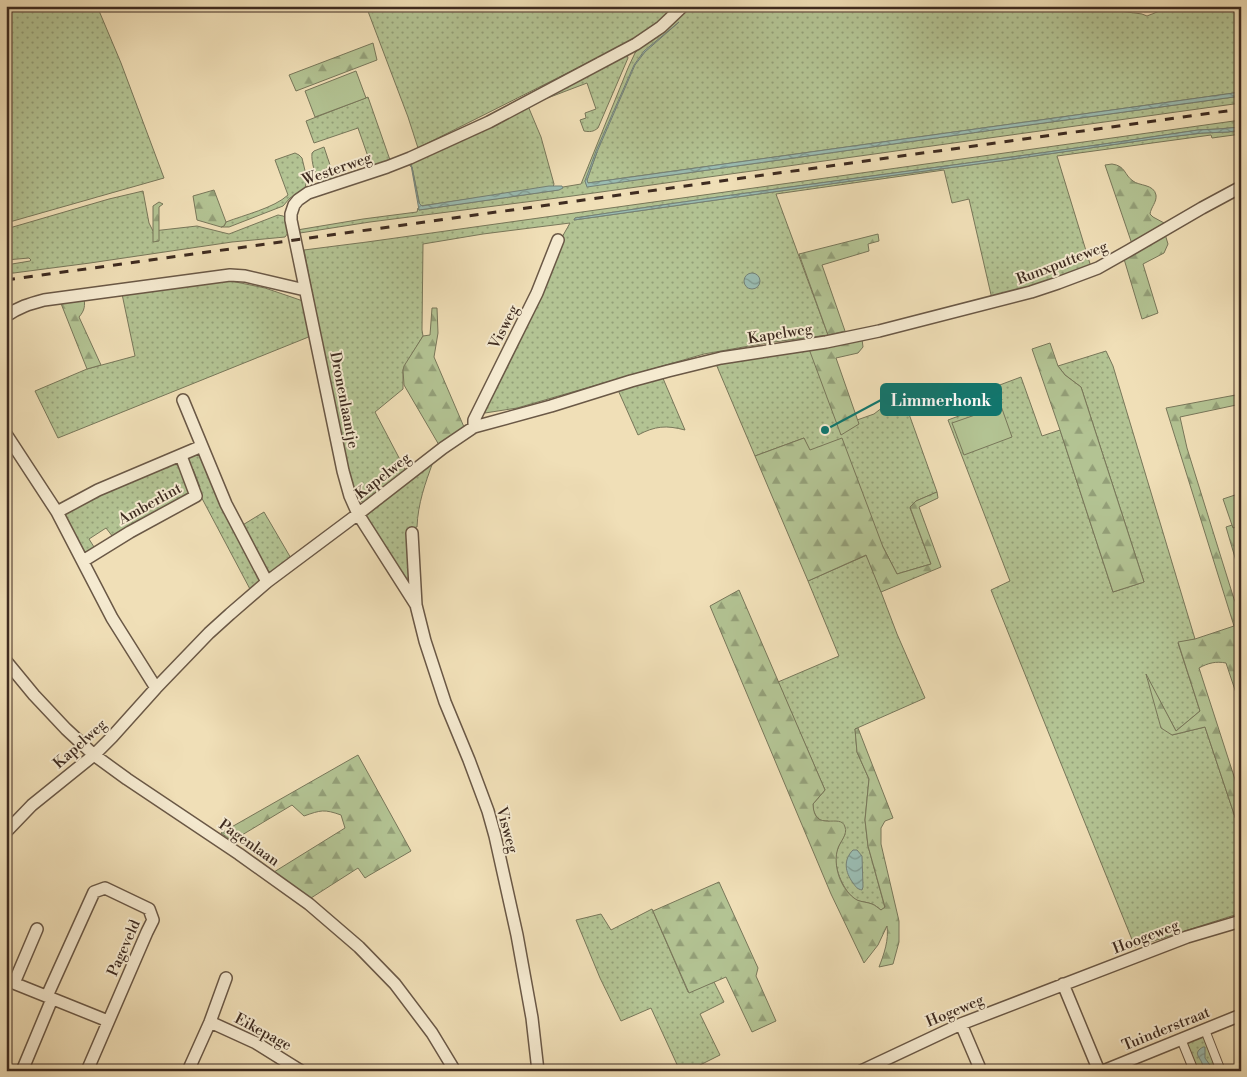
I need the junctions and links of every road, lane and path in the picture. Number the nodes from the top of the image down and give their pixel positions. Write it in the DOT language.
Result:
graph roads {
  1 [pos="683,6"];
  2 [pos="1241,187"];
  3 [pos="558,240"];
  4 [pos="305,290"];
  5 [pos="6,316"];
  6 [pos="879,331"];
  7 [pos="183,400"];
  8 [pos="474,427"];
  9 [pos="6,434"];
  10 [pos="202,446"];
  11 [pos="181,456"];
  12 [pos="57,512"];
  13 [pos="358,514"];
  14 [pos="412,534"];
  15 [pos="83,562"];
  16 [pos="267,582"];
  17 [pos="416,605"];
  18 [pos="6,661"];
  19 [pos="156,688"];
  20 [pos="94,754"];
  21 [pos="6,832"];
  22 [pos="1241,921"];
  23 [pos="37,929"];
  24 [pos="226,978"];
  25 [pos="10,982"];
  26 [pos="1063,984"];
  27 [pos="50,998"];
  28 [pos="1241,1015"];
  29 [pos="108,1021"];
  30 [pos="210,1022"];
  31 [pos="961,1024"];
  32 [pos="1205,1030"];
  33 [pos="1181,1039"];
  34 [pos="299,1070"];
  35 [pos="22,1071"];
  36 [pos="87,1071"];
  37 [pos="188,1071"];
  38 [pos="455,1071"];
  39 [pos="538,1071"];
  40 [pos="861,1071"];
  41 [pos="981,1071"];
  42 [pos="1098,1071"];
  43 [pos="1103,1071"];
  44 [pos="1194,1071"];
  45 [pos="1221,1071"];
  1 -- 4 [label="street, Westerweg"];
  2 -- 6 [label="street, Runxputteweg"];
  3 -- 8 [label="street, Visweg"];
  4 -- 5 [label="street"];
  4 -- 13 [label="street, Dronenlaantje"];
  6 -- 8 [label="street, Kapelweg"];
  7 -- 10 [label="street"];
  8 -- 13 [label="street, Kapelweg"];
  9 -- 12 [label="street"];
  10 -- 11 [label="street, Amberlint"];
  10 -- 16 [label="street"];
  11 -- 12 [label="street, Amberlint"];
  11 -- 15 [label="street, Amberlint"];
  12 -- 15 [label="street"];
  13 -- 16 [label="street, Kapelweg"];
  13 -- 17 [label="street, Visweg"];
  14 -- 17 [label="street, Visweg"];
  15 -- 19 [label="street"];
  16 -- 19 [label="street, Kapelweg"];
  17 -- 39 [label="street, Visweg"];
  18 -- 20 [label="street, Pagenlaan"];
  19 -- 20 [label="street, Kapelweg"];
  20 -- 21 [label="street, Kapelweg"];
  20 -- 38 [label="street, Pagenlaan"];
  22 -- 26 [label="street, Hoogeweg"];
  23 -- 25 [label="street"];
  24 -- 30 [label="street"];
  25 -- 27 [label="street"];
  26 -- 31 [label="street, Hogeweg"];
  26 -- 42 [label="street"];
  27 -- 29 [label="street"];
  27 -- 29 [label="street, Pageveld"];
  27 -- 35 [label="street, Pageveld"];
  28 -- 32 [label="street, Tuinderstraat"];
  29 -- 36 [label="street, Pageveld"];
  30 -- 34 [label="street, Eikepage"];
  30 -- 37 [label="street"];
  31 -- 40 [label="street, Hogeweg"];
  31 -- 41 [label="street"];
  32 -- 33 [label="street, Tuinderstraat"];
  32 -- 45 [label="street"];
  33 -- 43 [label="street, Tuinderstraat"];
  33 -- 44 [label="street"];
}
